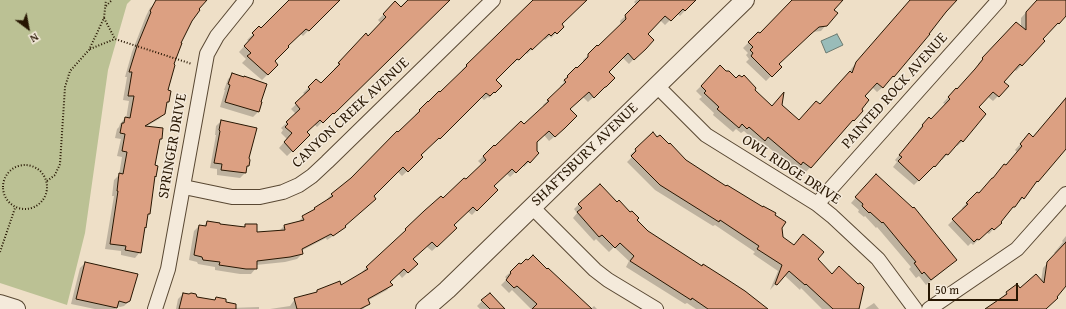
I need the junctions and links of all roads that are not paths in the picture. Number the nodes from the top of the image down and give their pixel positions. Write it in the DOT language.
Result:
graph roads {
  1 [pos="246,0"];
  2 [pos="493,0"];
  3 [pos="745,0"];
  4 [pos="999,0"];
  5 [pos="657,86"];
  6 [pos="184,187"];
  7 [pos="1066,194"];
  8 [pos="818,204"];
  9 [pos="532,207"];
  10 [pos="0,304"];
  11 [pos="16,309"];
  12 [pos="155,309"];
  13 [pos="425,309"];
  14 [pos="656,309"];
  15 [pos="915,309"];
  16 [pos="929,309"];
  1 -- 6 [label="street, SPRINGER DRIVE"];
  2 -- 6 [label="street, CANYON CREEK AVENUE"];
  3 -- 5 [label="street, SHAFTSBURY AVENUE"];
  4 -- 8 [label="street, PAINTED ROCK AVENUE"];
  5 -- 8 [label="street, OWL RIDGE DRIVE"];
  5 -- 9 [label="street, SHAFTSBURY AVENUE"];
  6 -- 12 [label="street, SPRINGER DRIVE"];
  7 -- 16 [label="street"];
  8 -- 15 [label="street, OWL RIDGE DRIVE"];
  9 -- 13 [label="street, SHAFTSBURY AVENUE"];
  9 -- 14 [label="street"];
  10 -- 11 [label="street"];
}
